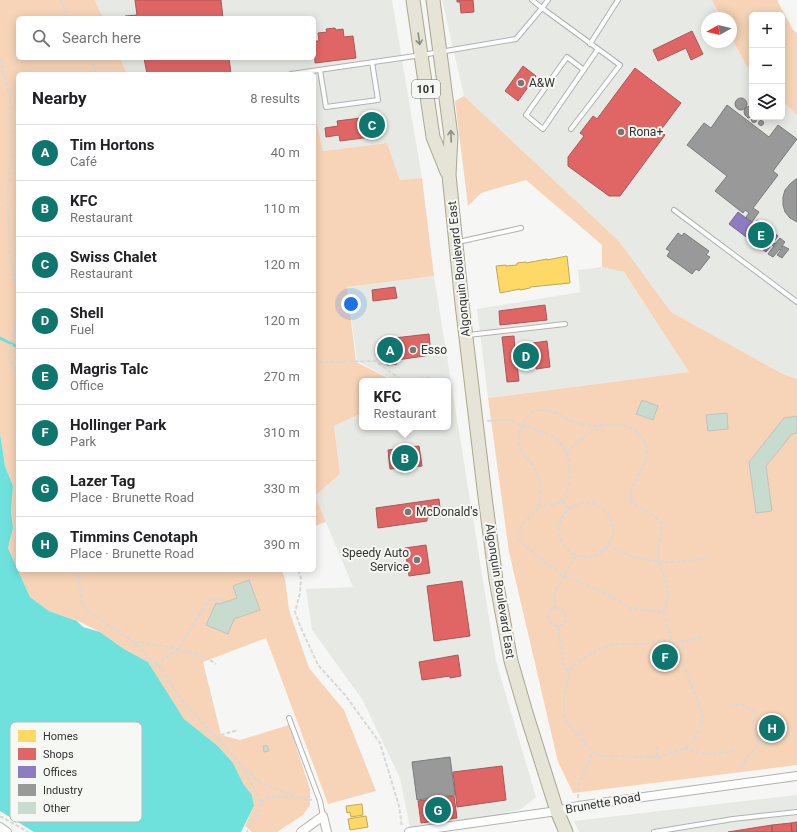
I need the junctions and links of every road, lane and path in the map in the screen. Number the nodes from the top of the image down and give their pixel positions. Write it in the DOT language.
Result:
graph roads {
  1 [pos="60,0"];
  2 [pos="413,0"];
  3 [pos="433,0"];
  4 [pos="532,0"];
  5 [pos="548,0"];
  6 [pos="618,0"];
  7 [pos="542,8"];
  8 [pos="68,16"];
  9 [pos="590,44"];
  10 [pos="598,49"];
  11 [pos="440,52"];
  12 [pos="422,55"];
  13 [pos="0,60"];
  14 [pos="91,60"];
  15 [pos="372,62"];
  16 [pos="320,70"];
  17 [pos="584,70"];
  18 [pos="96,72"];
  19 [pos="306,72"];
  20 [pos="571,129"];
  21 [pos="448,175"];
  22 [pos="674,210"];
  23 [pos="521,228"];
  24 [pos="456,243"];
  25 [pos="16,286"];
  26 [pos="797,294"];
  27 [pos="795,300"];
  28 [pos="16,324"];
  29 [pos="565,324"];
  30 [pos="465,335"];
  31 [pos="316,358"];
  32 [pos="16,369"];
  33 [pos="400,378"];
  34 [pos="476,422"];
  35 [pos="604,425"];
  36 [pos="522,426"];
  37 [pos="567,453"];
  38 [pos="562,500"];
  39 [pos="538,506"];
  40 [pos="569,508"];
  41 [pos="608,545"];
  42 [pos="576,556"];
  43 [pos="708,558"];
  44 [pos="659,562"];
  45 [pos="77,572"];
  46 [pos="299,572"];
  47 [pos="564,576"];
  48 [pos="223,600"];
  49 [pos="555,608"];
  50 [pos="663,612"];
  51 [pos="558,626"];
  52 [pos="703,637"];
  53 [pos="684,641"];
  54 [pos="673,643"];
  55 [pos="135,644"];
  56 [pos="179,649"];
  57 [pos="680,657"];
  58 [pos="156,664"];
  59 [pos="216,664"];
  60 [pos="569,674"];
  61 [pos="729,706"];
  62 [pos="289,718"];
  63 [pos="585,726"];
  64 [pos="238,730"];
  65 [pos="786,732"];
  66 [pos="578,736"];
  67 [pos="218,740"];
  68 [pos="758,744"];
  69 [pos="657,747"];
  70 [pos="684,748"];
  71 [pos="737,750"];
  72 [pos="593,752"];
  73 [pos="656,757"];
  74 [pos="242,767"];
  75 [pos="740,768"];
  76 [pos="797,776"];
  77 [pos="296,797"];
  78 [pos="320,801"];
  79 [pos="261,802"];
  80 [pos="578,806"];
  81 [pos="558,811"];
  82 [pos="797,812"];
  83 [pos="0,816"];
  84 [pos="323,816"];
  85 [pos="10,822"];
  86 [pos="10,822"];
  87 [pos="0,827"];
  88 [pos="441,830"];
  89 [pos="7,832"];
  90 [pos="28,832"];
  91 [pos="247,832"];
  92 [pos="301,832"];
  93 [pos="327,832"];
  94 [pos="403,832"];
  95 [pos="409,832"];
  96 [pos="566,832"];
  97 [pos="654,832"];
  1 -- 8 [label="path"];
  2 -- 12 [label="main road, Algonquin Boulevard East / 101, one-way"];
  3 -- 11 [label="main road, Algonquin Boulevard East / 101"];
  4 -- 7 [label="lane"];
  5 -- 7 [label="lane"];
  6 -- 9 [label="lane"];
  7 -- 9 [label="lane"];
  7 -- 11 [label="lane"];
  9 -- 10 [label="lane"];
  10 -- 17 [label="lane"];
  10 -- 20 [label="lane"];
  11 -- 12 [label="lane"];
  21 -- 11 [label="main road, Algonquin Boulevard East / 101, one-way"];
  12 -- 15 [label="lane"];
  12 -- 21 [label="main road, Algonquin Boulevard East / 101"];
  13 -- 25 [label="path"];
  14 -- 18 [label="path"];
  15 -- 16 [label="lane"];
  15 -- 16 [label="lane"];
  16 -- 19 [label="lane"];
  17 -- 17 [label="lane"];
  21 -- 24 [label="main road, Algonquin Boulevard East / 101"];
  22 -- 27 [label="lane"];
  23 -- 24 [label="lane"];
  24 -- 30 [label="main road, Algonquin Boulevard East / 101"];
  26 -- 27 [label="lane"];
  28 -- 32 [label="path"];
  29 -- 30 [label="lane"];
  30 -- 34 [label="main road, Algonquin Boulevard East / 101"];
  31 -- 33 [label="path"];
  34 -- 36 [label="path"];
  34 -- 81 [label="main road, Algonquin Boulevard East / 101"];
  35 -- 36 [label="path"];
  35 -- 37 [label="path"];
  35 -- 44 [label="path"];
  36 -- 37 [label="path"];
  36 -- 39 [label="path"];
  37 -- 38 [label="path"];
  38 -- 39 [label="path"];
  38 -- 40 [label="path"];
  39 -- 47 [label="path"];
  40 -- 41 [label="path"];
  40 -- 42 [label="path"];
  41 -- 42 [label="path"];
  41 -- 44 [label="path"];
  42 -- 47 [label="path"];
  43 -- 44 [label="path"];
  44 -- 50 [label="path"];
  45 -- 55 [label="path"];
  46 -- 94 [label="path"];
  47 -- 49 [label="path"];
  47 -- 50 [label="path"];
  48 -- 56 [label="path"];
  49 -- 51 [label="path"];
  49 -- 51 [label="path"];
  50 -- 54 [label="path"];
  51 -- 60 [label="path"];
  52 -- 53 [label="path"];
  53 -- 54 [label="path"];
  53 -- 57 [label="path"];
  54 -- 57 [label="path"];
  54 -- 60 [label="path"];
  55 -- 56 [label="path"];
  55 -- 58 [label="path"];
  56 -- 58 [label="path"];
  56 -- 59 [label="path"];
  57 -- 70 [label="path"];
  58 -- 67 [label="path"];
  60 -- 66 [label="path"];
  61 -- 68 [label="path"];
  62 -- 78 [label="lane"];
  63 -- 66 [label="path"];
  64 -- 67 [label="path"];
  65 -- 68 [label="path"];
  66 -- 72 [label="path"];
  67 -- 74 [label="path"];
  68 -- 75 [label="path"];
  69 -- 73 [label="path"];
  70 -- 71 [label="path"];
  70 -- 73 [label="path"];
  72 -- 73 [label="path"];
  72 -- 80 [label="path"];
  74 -- 77 [label="path"];
  74 -- 79 [label="path"];
  76 -- 80 [label="street, Brunette Road"];
  77 -- 78 [label="path"];
  77 -- 79 [label="path"];
  78 -- 84 [label="lane"];
  79 -- 91 [label="path"];
  80 -- 81 [label="street, Brunette Road"];
  81 -- 88 [label="street, Brunette Road"];
  81 -- 96 [label="main road, Algonquin Boulevard East / 101"];
  82 -- 97 [label="lane"];
  83 -- 85 [label="path"];
  84 -- 92 [label="street"];
  84 -- 93 [label="street"];
  86 -- 90 [label="path"];
  87 -- 89 [label="street"];
  88 -- 95 [label="street, Brunette Road"];
}
